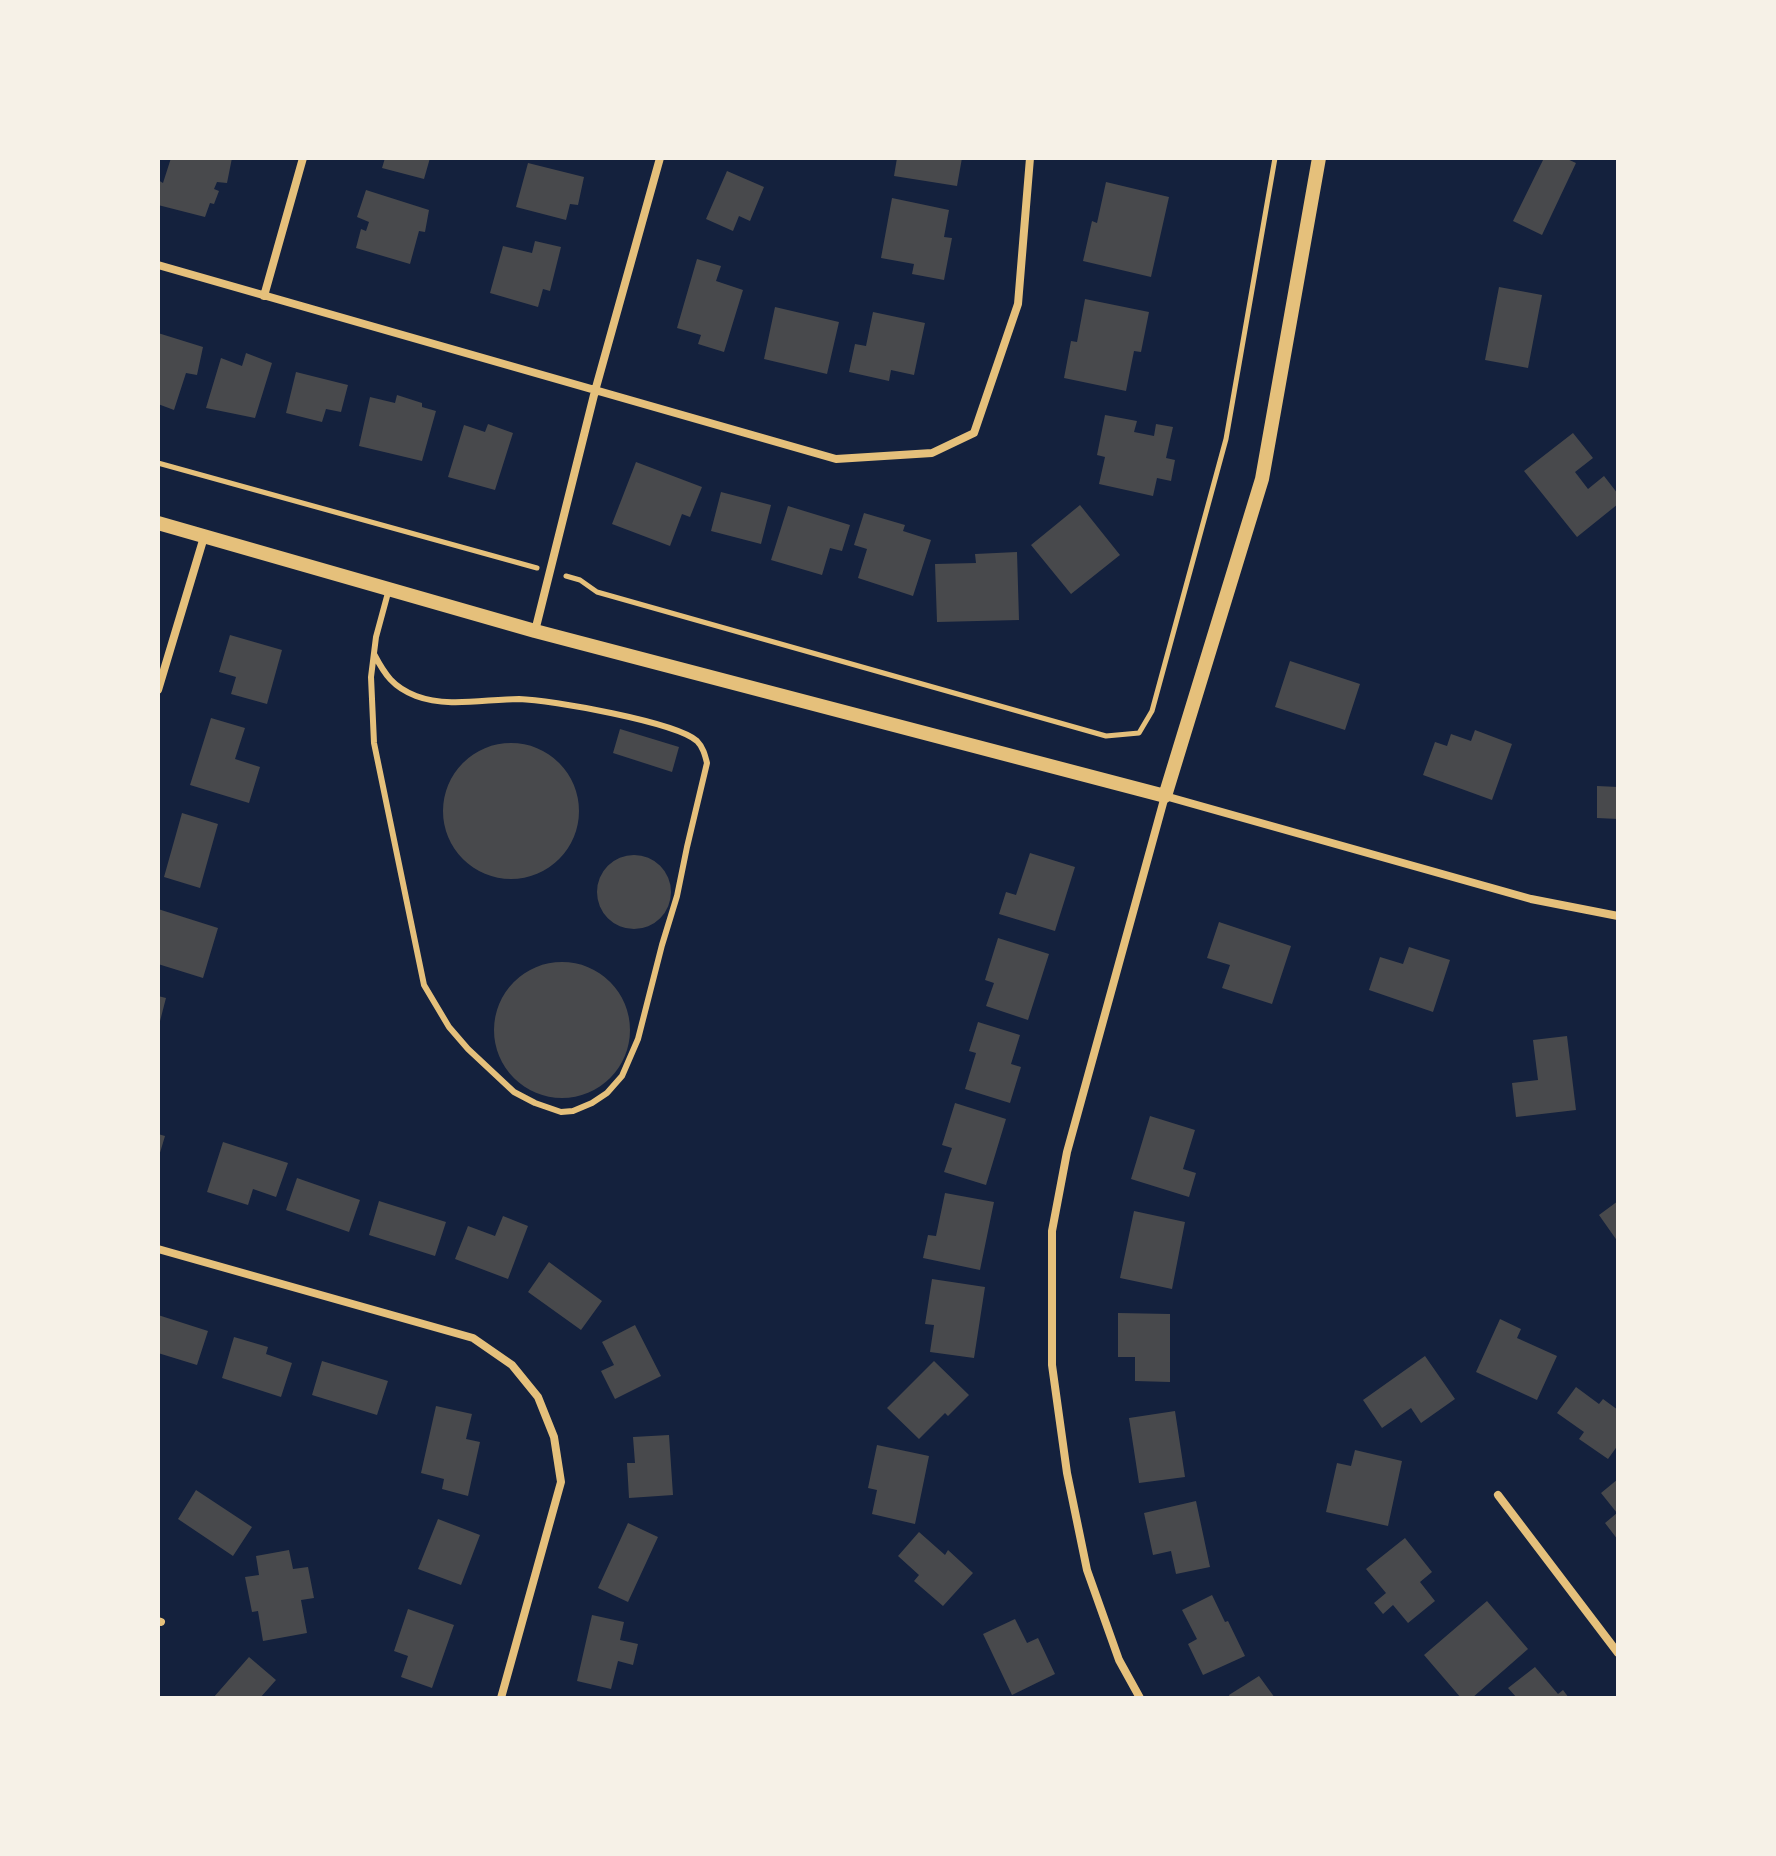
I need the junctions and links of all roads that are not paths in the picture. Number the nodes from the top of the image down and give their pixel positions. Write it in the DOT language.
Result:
graph roads {
  1 [pos="303,158"];
  2 [pos="660,158"];
  3 [pos="1030,158"];
  4 [pos="1319,158"];
  5 [pos="158,265"];
  6 [pos="264,296"];
  7 [pos="595,391"];
  8 [pos="158,523"];
  9 [pos="204,537"];
  10 [pos="389,589"];
  11 [pos="535,631"];
  12 [pos="374,654"];
  13 [pos="158,690"];
  14 [pos="1165,796"];
  15 [pos="1618,916"];
  16 [pos="158,1249"];
  17 [pos="1498,1495"];
  18 [pos="1618,1653"];
  19 [pos="501,1698"];
  20 [pos="1140,1698"];
  1 -- 6 [label="street"];
  2 -- 7 [label="street"];
  3 -- 7 [label="street"];
  4 -- 14 [label="street"];
  5 -- 6 [label="street"];
  6 -- 7 [label="street"];
  7 -- 11 [label="street"];
  8 -- 9 [label="street"];
  9 -- 10 [label="street"];
  9 -- 13 [label="street"];
  10 -- 11 [label="street"];
  10 -- 12 [label="lane"];
  11 -- 14 [label="street"];
  12 -- 12 [label="lane"];
  14 -- 15 [label="street"];
  14 -- 20 [label="street"];
  16 -- 19 [label="street"];
  17 -- 18 [label="street"];
}
